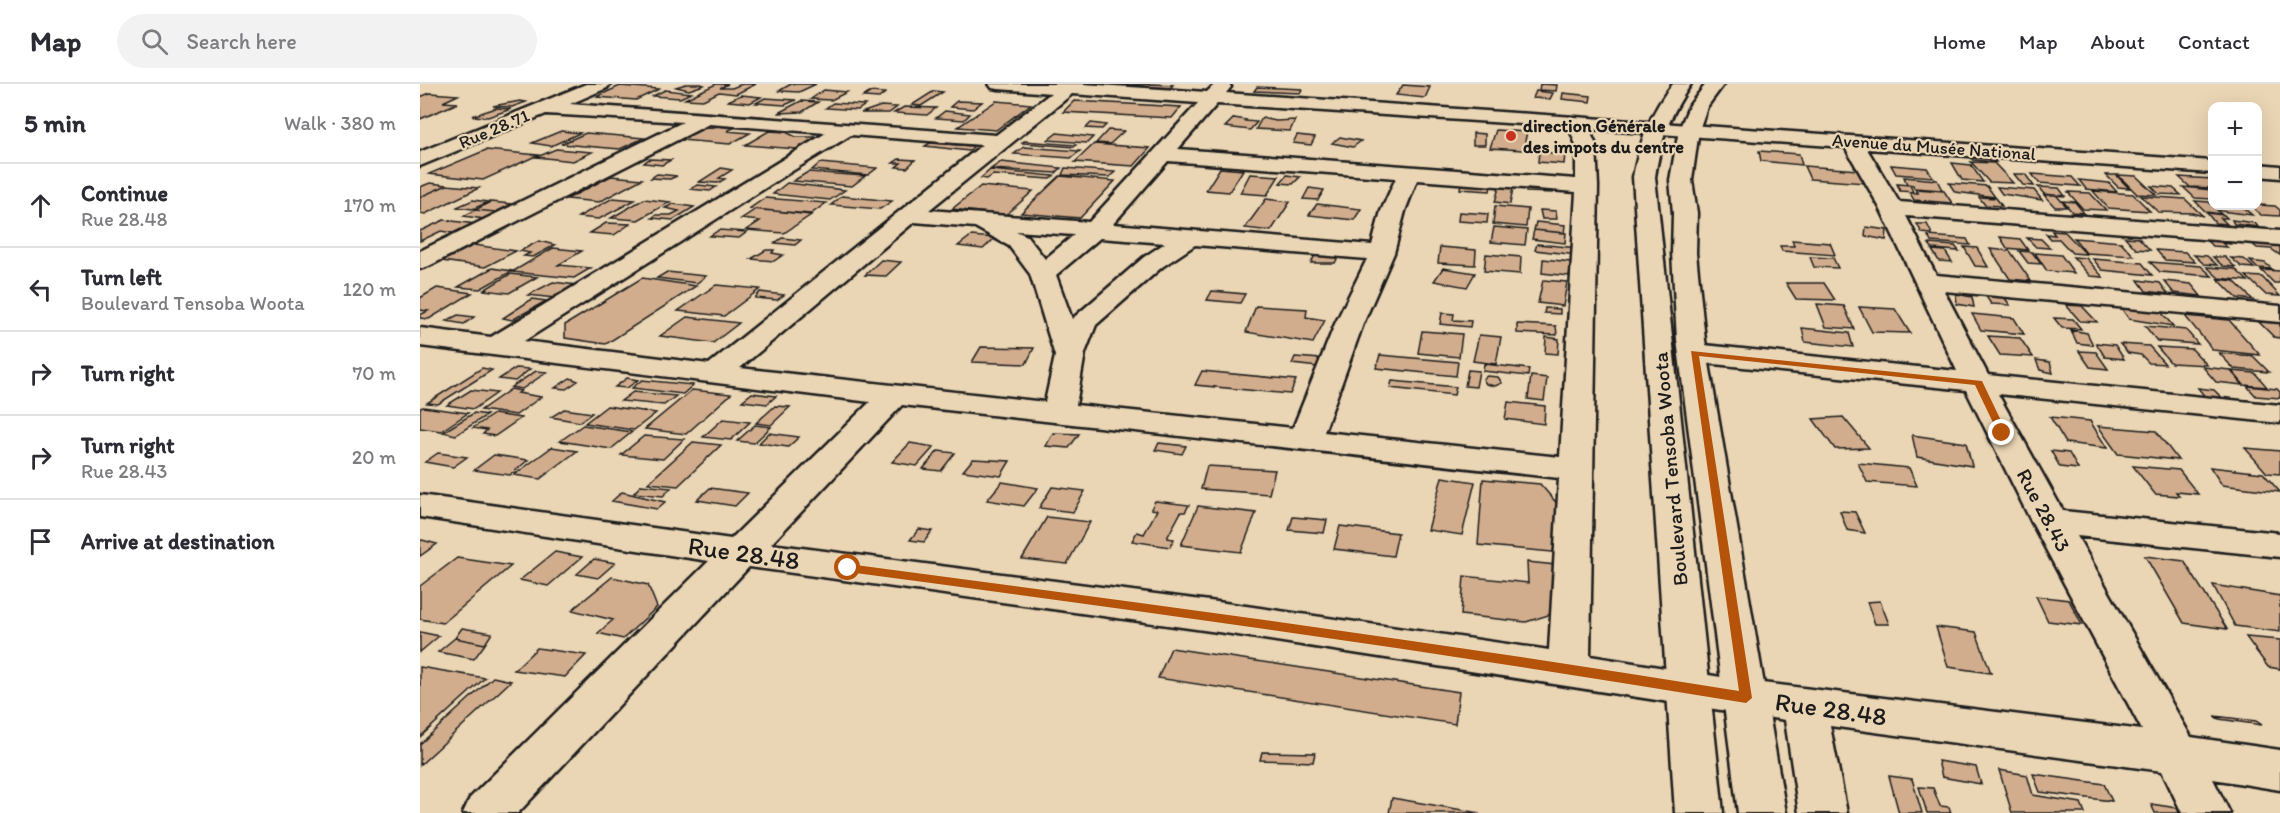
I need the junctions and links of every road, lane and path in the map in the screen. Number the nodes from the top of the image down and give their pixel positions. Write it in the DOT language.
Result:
graph roads {
  1 [pos="601,84"];
  2 [pos="998,84"];
  3 [pos="1682,84"];
  4 [pos="1715,84"];
  5 [pos="1071,86"];
  6 [pos="1219,91"];
  7 [pos="543,108"];
  8 [pos="705,118"];
  9 [pos="1577,122"];
  10 [pos="1656,128"];
  11 [pos="848,129"];
  12 [pos="1689,130"];
  13 [pos="1002,141"];
  14 [pos="1852,141"];
  15 [pos="1164,154"];
  16 [pos="420,160"];
  17 [pos="2208,167"];
  18 [pos="2262,170"];
  19 [pos="1409,172"];
  20 [pos="2280,172"];
  21 [pos="1587,186"];
  22 [pos="1891,208"];
  23 [pos="908,215"];
  24 [pos="975,221"];
  25 [pos="1095,230"];
  26 [pos="1191,237"];
  27 [pos="2280,238"];
  28 [pos="1382,253"];
  29 [pos="420,261"];
  30 [pos="1043,273"];
  31 [pos="1926,282"];
  32 [pos="2280,314"];
  33 [pos="420,338"];
  34 [pos="497,346"];
  35 [pos="1694,353"];
  36 [pos="1070,357"];
  37 [pos="715,374"];
  38 [pos="1979,382"];
  39 [pos="894,395"];
  40 [pos="1059,412"];
  41 [pos="2280,414"];
  42 [pos="1305,439"];
  43 [pos="1576,469"];
  44 [pos="420,506"];
  45 [pos="2049,521"];
  46 [pos="2280,545"];
  47 [pos="741,553"];
  48 [pos="1569,669"];
  49 [pos="1689,688"];
  50 [pos="1746,698"];
  51 [pos="1804,705"];
  52 [pos="2177,754"];
  53 [pos="2280,770"];
  54 [pos="487,813"];
  55 [pos="1699,813"];
  56 [pos="1762,813"];
  57 [pos="1823,813"];
  58 [pos="2206,813"];
  1 -- 7 [label="street, Rue 28.71"];
  2 -- 5 [label="street, Avenue du Musée National"];
  3 -- 10 [label="street, Boulevard Tensoba Woota"];
  4 -- 12 [label="street, Boulevard Tensoba Woota"];
  5 -- 6 [label="street, Avenue du Musée National"];
  5 -- 13 [label="street"];
  6 -- 9 [label="street, Avenue du Musée National"];
  6 -- 15 [label="street"];
  7 -- 8 [label="street"];
  7 -- 16 [label="street, Rue 28.71"];
  8 -- 11 [label="street"];
  8 -- 29 [label="street"];
  9 -- 10 [label="street, Avenue du Musée National"];
  9 -- 21 [label="street"];
  10 -- 12 [label="street, Avenue du Musée National"];
  10 -- 49 [label="street, Boulevard Tensoba Woota"];
  11 -- 13 [label="street"];
  11 -- 34 [label="street"];
  12 -- 14 [label="street, Avenue du Musée National"];
  12 -- 35 [label="street, Boulevard Tensoba Woota"];
  13 -- 23 [label="street"];
  14 -- 17 [label="street, Avenue du Musée National"];
  14 -- 22 [label="street, Rue 28.43"];
  15 -- 19 [label="street"];
  15 -- 25 [label="street"];
  18 -- 20 [label="street"];
  19 -- 21 [label="street"];
  19 -- 28 [label="street"];
  21 -- 43 [label="street"];
  22 -- 27 [label="street"];
  22 -- 31 [label="street, Rue 28.43"];
  23 -- 24 [label="street"];
  23 -- 37 [label="street"];
  24 -- 25 [label="street"];
  24 -- 30 [label="street"];
  25 -- 26 [label="street"];
  25 -- 30 [label="street"];
  26 -- 28 [label="street"];
  26 -- 36 [label="street"];
  28 -- 42 [label="street"];
  30 -- 36 [label="street"];
  31 -- 32 [label="street"];
  31 -- 38 [label="street, Rue 28.43"];
  33 -- 34 [label="street"];
  34 -- 37 [label="street"];
  35 -- 38 [label="street"];
  35 -- 50 [label="street, Boulevard Tensoba Woota"];
  36 -- 40 [label="street"];
  37 -- 39 [label="street"];
  38 -- 41 [label="street"];
  38 -- 45 [label="street, Rue 28.43"];
  39 -- 40 [label="street"];
  39 -- 47 [label="street"];
  40 -- 42 [label="street"];
  42 -- 43 [label="street"];
  43 -- 48 [label="street"];
  44 -- 47 [label="street, Rue 28.48"];
  45 -- 46 [label="street"];
  45 -- 52 [label="street, Rue 28.43"];
  47 -- 48 [label="street, Rue 28.48"];
  47 -- 54 [label="street"];
  48 -- 49 [label="street, Rue 28.48"];
  49 -- 50 [label="street, Rue 28.48"];
  49 -- 55 [label="street, Boulevard Tensoba Woota"];
  50 -- 51 [label="street, Rue 28.48"];
  50 -- 56 [label="street, Boulevard Tensoba Woota"];
  51 -- 52 [label="street, Rue 28.48"];
  51 -- 57 [label="street"];
  52 -- 53 [label="street, Rue 28.48"];
  52 -- 58 [label="street, Rue 28.43"];
}
